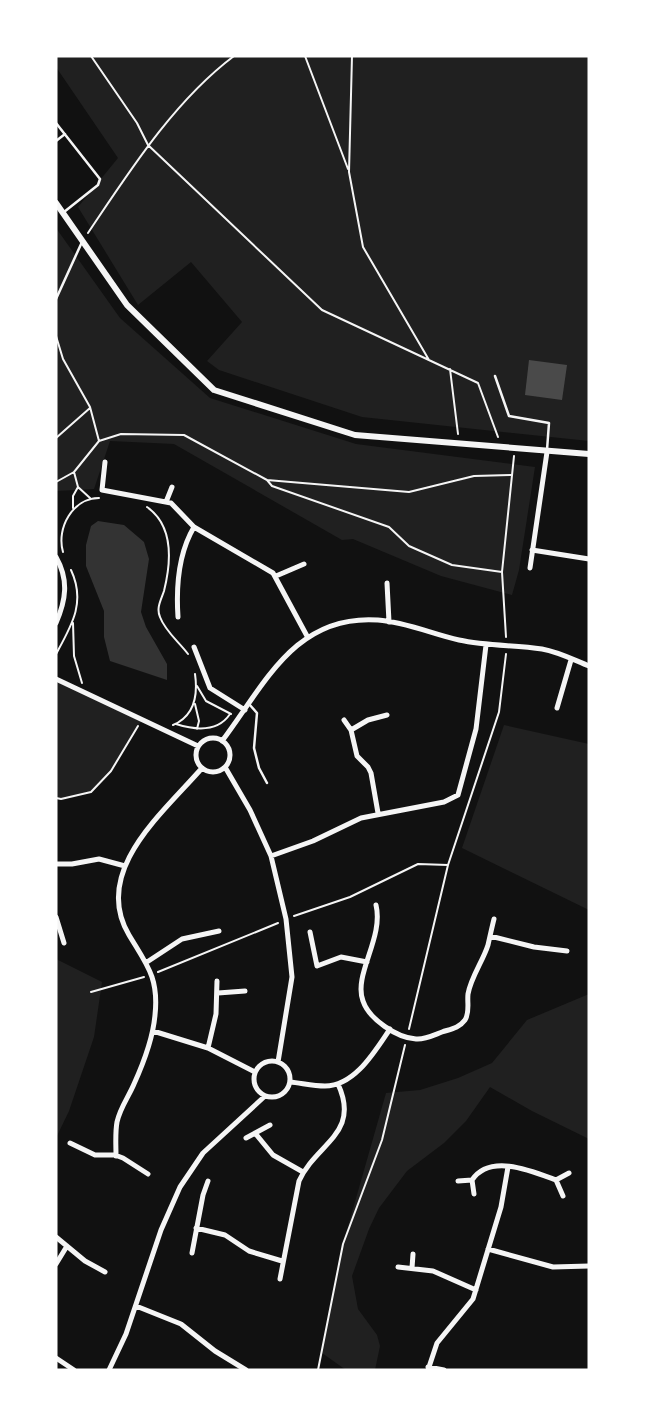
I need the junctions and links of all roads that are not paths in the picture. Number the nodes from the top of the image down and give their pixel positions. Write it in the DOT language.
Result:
graph roads {
  1 [pos="56,123"];
  2 [pos="65,134"];
  3 [pos="56,141"];
  4 [pos="56,203"];
  5 [pos="63,213"];
  6 [pos="82,241"];
  7 [pos="56,299"];
  8 [pos="495,376"];
  9 [pos="547,452"];
  10 [pos="589,454"];
  11 [pos="105,462"];
  12 [pos="172,486"];
  13 [pos="166,502"];
  14 [pos="194,527"];
  15 [pos="532,550"];
  16 [pos="56,557"];
  17 [pos="589,559"];
  18 [pos="304,564"];
  19 [pos="530,568"];
  20 [pos="276,576"];
  21 [pos="387,583"];
  22 [pos="178,617"];
  23 [pos="389,622"];
  24 [pos="56,623"];
  25 [pos="307,636"];
  26 [pos="486,645"];
  27 [pos="194,647"];
  28 [pos="572,660"];
  29 [pos="589,666"];
  30 [pos="56,679"];
  31 [pos="249,704"];
  32 [pos="557,708"];
  33 [pos="245,710"];
  34 [pos="387,715"];
  35 [pos="344,720"];
  36 [pos="351,730"];
  37 [pos="222,741"];
  38 [pos="198,746"];
  39 [pos="225,767"];
  40 [pos="202,768"];
  41 [pos="267,783"];
  42 [pos="378,813"];
  43 [pos="271,856"];
  44 [pos="57,864"];
  45 [pos="125,866"];
  46 [pos="56,873"];
  47 [pos="376,905"];
  48 [pos="56,917"];
  49 [pos="494,919"];
  50 [pos="219,931"];
  51 [pos="310,932"];
  52 [pos="490,936"];
  53 [pos="64,943"];
  54 [pos="568,950"];
  55 [pos="147,962"];
  56 [pos="367,962"];
  57 [pos="217,981"];
  58 [pos="245,991"];
  59 [pos="218,993"];
  60 [pos="390,1030"];
  61 [pos="152,1031"];
  62 [pos="208,1048"];
  63 [pos="278,1062"];
  64 [pos="256,1072"];
  65 [pos="290,1082"];
  66 [pos="338,1084"];
  67 [pos="265,1096"];
  68 [pos="270,1125"];
  69 [pos="255,1133"];
  70 [pos="246,1138"];
  71 [pos="70,1143"];
  72 [pos="116,1156"];
  73 [pos="508,1167"];
  74 [pos="303,1172"];
  75 [pos="569,1172"];
  76 [pos="148,1174"];
  77 [pos="472,1180"];
  78 [pos="556,1180"];
  79 [pos="208,1181"];
  80 [pos="458,1181"];
  81 [pos="474,1194"];
  82 [pos="563,1196"];
  83 [pos="196,1228"];
  84 [pos="56,1237"];
  85 [pos="67,1246"];
  86 [pos="488,1249"];
  87 [pos="192,1253"];
  88 [pos="413,1254"];
  89 [pos="282,1261"];
  90 [pos="56,1264"];
  91 [pos="589,1266"];
  92 [pos="398,1268"];
  93 [pos="412,1268"];
  94 [pos="104,1272"];
  95 [pos="280,1279"];
  96 [pos="476,1290"];
  97 [pos="136,1306"];
  98 [pos="56,1358"];
  99 [pos="428,1368"];
  100 [pos="74,1370"];
  101 [pos="109,1370"];
  102 [pos="246,1370"];
  103 [pos="444,1370"];
  1 -- 2 [label="lane"];
  2 -- 3 [label="lane"];
  2 -- 5 [label="lane"];
  4 -- 5 [label="street"];
  5 -- 6 [label="street"];
  6 -- 7 [label="lane"];
  6 -- 9 [label="street"];
  8 -- 9 [label="lane"];
  9 -- 10 [label="street"];
  9 -- 15 [label="street"];
  11 -- 13 [label="street"];
  12 -- 13 [label="street"];
  13 -- 14 [label="street"];
  14 -- 20 [label="street"];
  14 -- 22 [label="street"];
  15 -- 17 [label="street"];
  15 -- 19 [label="street"];
  16 -- 24 [label="street"];
  18 -- 20 [label="street"];
  20 -- 25 [label="street"];
  21 -- 23 [label="street"];
  23 -- 25 [label="street"];
  23 -- 26 [label="street"];
  25 -- 31 [label="street"];
  26 -- 28 [label="street"];
  26 -- 42 [label="street"];
  27 -- 33 [label="street"];
  28 -- 29 [label="street"];
  28 -- 32 [label="street"];
  30 -- 38 [label="street"];
  31 -- 33 [label="street"];
  31 -- 41 [label="lane"];
  33 -- 37 [label="street"];
  34 -- 36 [label="street"];
  35 -- 36 [label="street"];
  36 -- 42 [label="street"];
  37 -- 38 [label="street"];
  37 -- 39 [label="street"];
  38 -- 40 [label="street"];
  39 -- 40 [label="street"];
  39 -- 43 [label="street"];
  40 -- 45 [label="street"];
  42 -- 43 [label="street"];
  43 -- 63 [label="street"];
  44 -- 45 [label="street"];
  44 -- 46 [label="street"];
  45 -- 55 [label="street"];
  47 -- 56 [label="street"];
  48 -- 53 [label="street"];
  49 -- 52 [label="street"];
  50 -- 55 [label="street"];
  51 -- 56 [label="street"];
  52 -- 54 [label="street"];
  52 -- 60 [label="street"];
  55 -- 61 [label="street"];
  56 -- 60 [label="street"];
  57 -- 59 [label="street"];
  58 -- 59 [label="street"];
  59 -- 62 [label="street"];
  60 -- 66 [label="street"];
  61 -- 62 [label="street"];
  61 -- 72 [label="street"];
  62 -- 64 [label="street"];
  63 -- 64 [label="street"];
  63 -- 65 [label="street"];
  64 -- 67 [label="street"];
  65 -- 66 [label="street"];
  65 -- 67 [label="street"];
  66 -- 74 [label="street"];
  67 -- 97 [label="street"];
  68 -- 69 [label="street"];
  69 -- 70 [label="street"];
  69 -- 74 [label="street"];
  71 -- 72 [label="street"];
  72 -- 76 [label="street"];
  73 -- 77 [label="street"];
  73 -- 78 [label="street"];
  73 -- 86 [label="street"];
  74 -- 89 [label="street"];
  75 -- 78 [label="street"];
  77 -- 80 [label="street"];
  77 -- 81 [label="street"];
  78 -- 82 [label="street"];
  79 -- 83 [label="street"];
  83 -- 87 [label="street"];
  83 -- 89 [label="street"];
  84 -- 85 [label="street"];
  85 -- 90 [label="street"];
  85 -- 94 [label="street"];
  86 -- 91 [label="street"];
  86 -- 96 [label="street"];
  88 -- 93 [label="street"];
  89 -- 95 [label="street"];
  92 -- 93 [label="street"];
  93 -- 96 [label="street"];
  96 -- 99 [label="street"];
  97 -- 101 [label="street"];
  97 -- 102 [label="street"];
  98 -- 100 [label="street"];
  99 -- 103 [label="street"];
}
